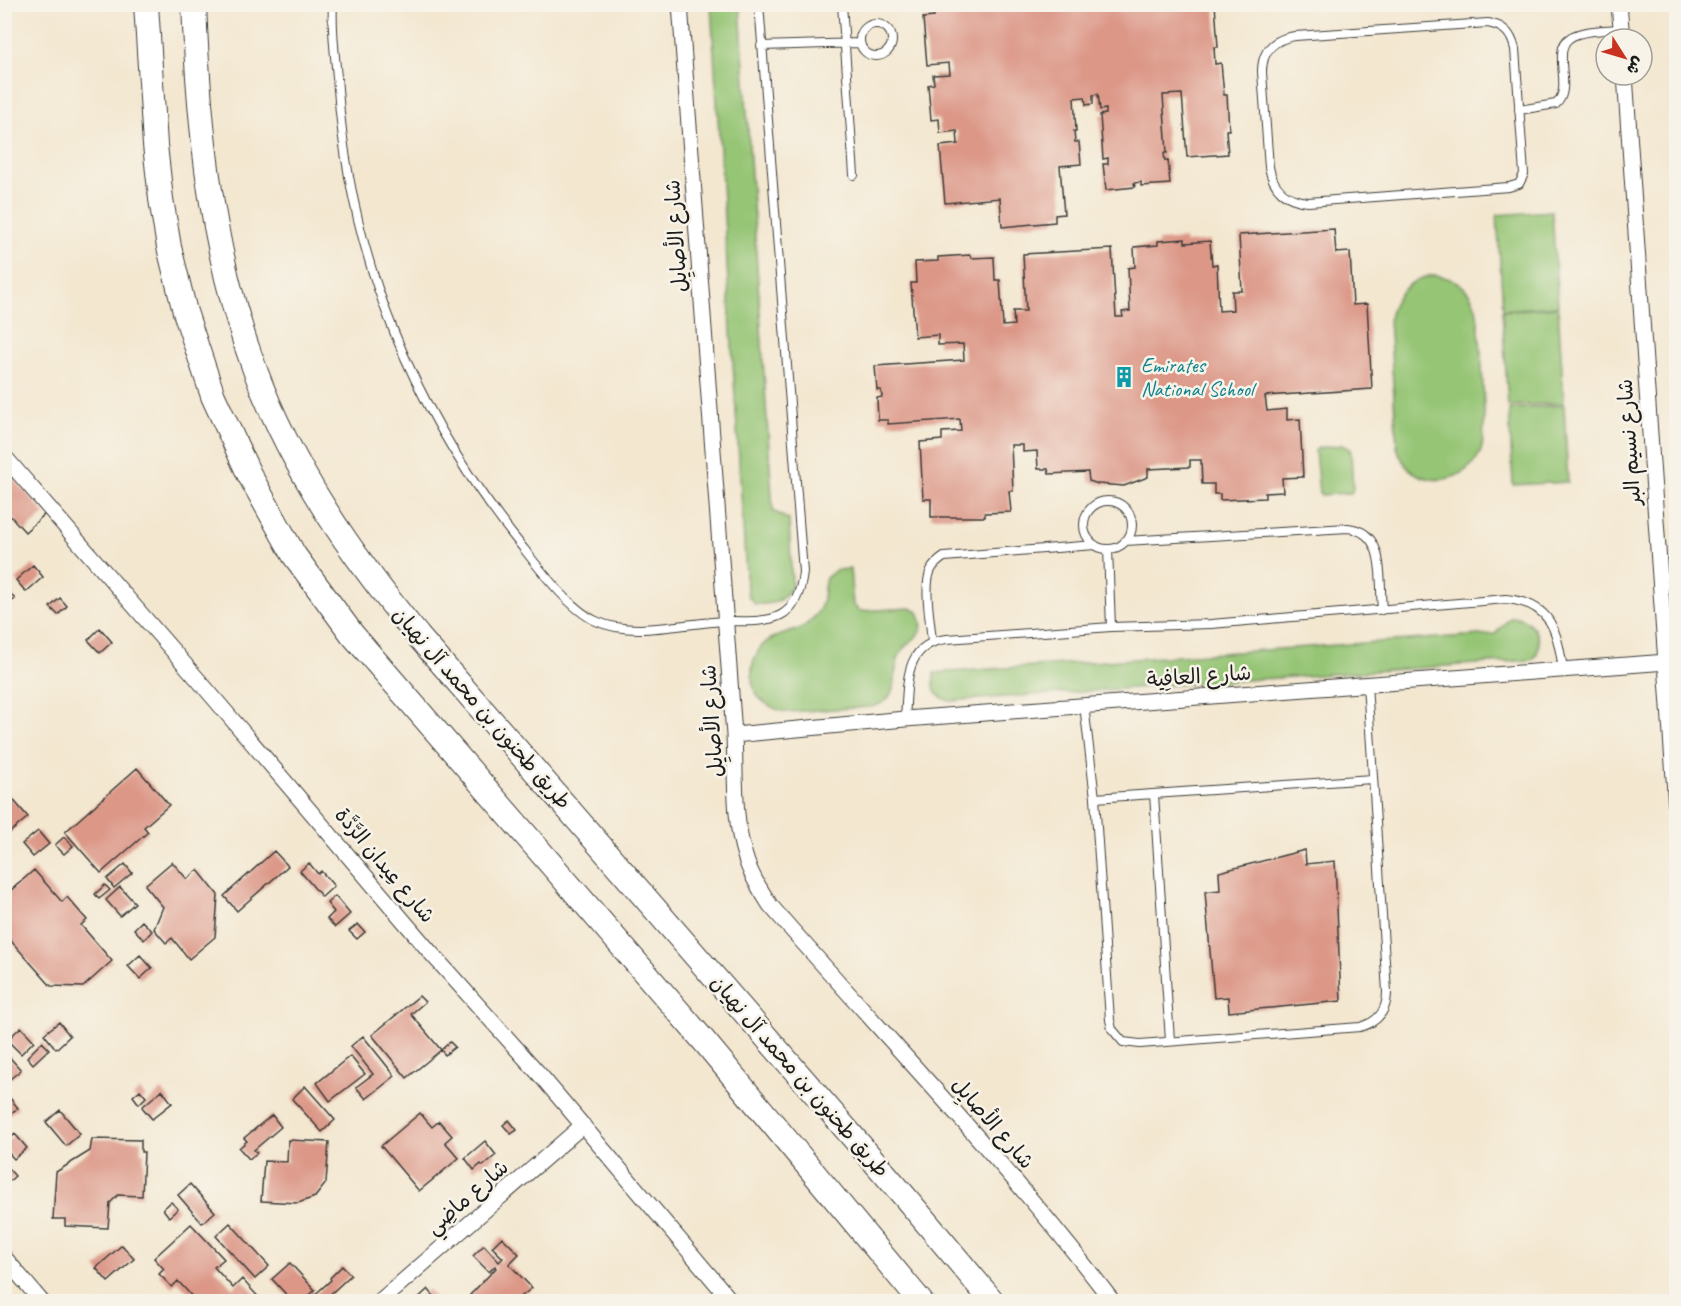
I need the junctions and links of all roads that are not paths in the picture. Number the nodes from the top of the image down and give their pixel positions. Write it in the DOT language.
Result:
graph roads {
  1 [pos="146,4"];
  2 [pos="194,4"];
  3 [pos="333,4"];
  4 [pos="680,4"];
  5 [pos="759,4"];
  6 [pos="842,4"];
  7 [pos="1619,4"];
  8 [pos="1621,27"];
  9 [pos="1594,33"];
  10 [pos="860,43"];
  11 [pos="845,44"];
  12 [pos="761,46"];
  13 [pos="1626,87"];
  14 [pos="1519,110"];
  15 [pos="854,175"];
  16 [pos="4,456"];
  17 [pos="1125,541"];
  18 [pos="1095,544"];
  19 [pos="1108,549"];
  20 [pos="1382,610"];
  21 [pos="726,621"];
  22 [pos="1111,627"];
  23 [pos="932,642"];
  24 [pos="1667,662"];
  25 [pos="1563,669"];
  26 [pos="1367,684"];
  27 [pos="1084,705"];
  28 [pos="905,719"];
  29 [pos="734,735"];
  30 [pos="1372,779"];
  31 [pos="1154,794"];
  32 [pos="1095,798"];
  33 [pos="1677,807"];
  34 [pos="1170,1041"];
  35 [pos="583,1125"];
  36 [pos="4,1257"];
  37 [pos="42,1302"];
  38 [pos="379,1302"];
  39 [pos="732,1302"];
  40 [pos="921,1302"];
  41 [pos="993,1302"];
  42 [pos="1113,1302"];
  1 -- 40 [label="main road"];
  2 -- 41 [label="main road, طريق طحنون بن محمد آل نهيان"];
  3 -- 21 [label="lane"];
  4 -- 21 [label="street, شارع الأصايِل"];
  5 -- 12 [label="lane"];
  6 -- 11 [label="lane"];
  7 -- 8 [label="street"];
  9 -- 14 [label="lane"];
  10 -- 10 [label="lane"];
  10 -- 11 [label="lane"];
  11 -- 12 [label="lane"];
  11 -- 15 [label="lane"];
  12 -- 21 [label="lane"];
  13 -- 24 [label="street, شارع نسيم البر"];
  14 -- 14 [label="lane"];
  16 -- 35 [label="street, شارع عِيدان الرَّدَّة"];
  17 -- 18 [label="lane"];
  17 -- 19 [label="lane"];
  17 -- 20 [label="lane"];
  18 -- 19 [label="lane"];
  18 -- 23 [label="lane"];
  19 -- 22 [label="lane"];
  20 -- 22 [label="lane"];
  20 -- 25 [label="lane"];
  21 -- 29 [label="street, شارع الأصايِل"];
  22 -- 23 [label="lane"];
  23 -- 28 [label="lane"];
  24 -- 25 [label="street, شارع العافِية"];
  24 -- 33 [label="street, شارع نسيم البر"];
  25 -- 26 [label="street, شارع العافِية"];
  26 -- 27 [label="street, شارع العافِية"];
  26 -- 30 [label="lane"];
  27 -- 28 [label="street, شارع العافِية"];
  27 -- 32 [label="lane"];
  28 -- 29 [label="street, شارع العافِية"];
  29 -- 42 [label="street, شارع الأصايِل"];
  30 -- 31 [label="lane"];
  30 -- 34 [label="lane"];
  31 -- 32 [label="lane"];
  31 -- 34 [label="lane"];
  32 -- 34 [label="lane"];
  35 -- 38 [label="street, شارع ماضِي"];
  35 -- 39 [label="street, شارع عِيدان الرَّدَّة"];
  36 -- 37 [label="street"];
}
